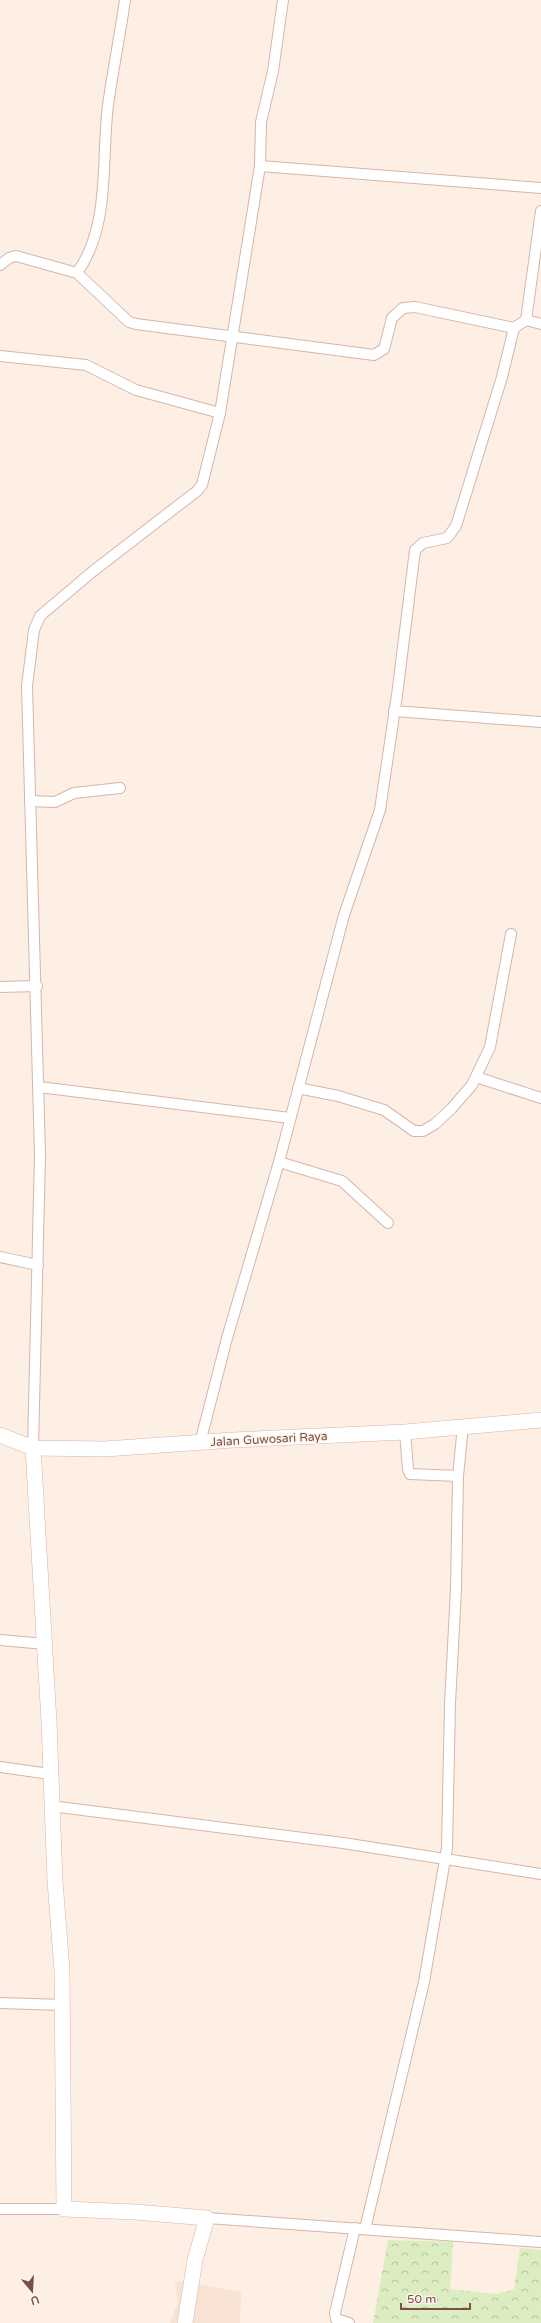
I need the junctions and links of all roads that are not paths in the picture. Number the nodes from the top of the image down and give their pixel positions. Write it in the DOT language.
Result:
graph roads {
  1 [pos="126,0"];
  2 [pos="283,0"];
  3 [pos="260,166"];
  4 [pos="541,188"];
  5 [pos="541,211"];
  6 [pos="0,265"];
  7 [pos="77,273"];
  8 [pos="526,320"];
  9 [pos="541,324"];
  10 [pos="514,328"];
  11 [pos="232,337"];
  12 [pos="0,356"];
  13 [pos="220,413"];
  14 [pos="394,711"];
  15 [pos="541,722"];
  16 [pos="120,788"];
  17 [pos="30,801"];
  18 [pos="511,934"];
  19 [pos="37,986"];
  20 [pos="0,987"];
  21 [pos="476,1077"];
  22 [pos="39,1087"];
  23 [pos="298,1088"];
  24 [pos="541,1098"];
  25 [pos="290,1118"];
  26 [pos="278,1162"];
  27 [pos="388,1223"];
  28 [pos="0,1257"];
  29 [pos="38,1265"];
  30 [pos="541,1420"];
  31 [pos="463,1426"];
  32 [pos="405,1432"];
  33 [pos="0,1435"];
  34 [pos="200,1443"];
  35 [pos="33,1448"];
  36 [pos="458,1476"];
  37 [pos="0,1640"];
  38 [pos="45,1644"];
  39 [pos="0,1767"];
  40 [pos="50,1774"];
  41 [pos="51,1806"];
  42 [pos="445,1860"];
  43 [pos="541,1874"];
  44 [pos="0,2003"];
  45 [pos="63,2004"];
  46 [pos="0,2209"];
  47 [pos="64,2209"];
  48 [pos="207,2218"];
  49 [pos="360,2229"];
  50 [pos="541,2242"];
  51 [pos="185,2323"];
  52 [pos="349,2323"];
  1 -- 7 [label="street"];
  2 -- 3 [label="street"];
  3 -- 4 [label="street"];
  3 -- 11 [label="street"];
  5 -- 8 [label="street"];
  6 -- 7 [label="street"];
  7 -- 11 [label="street"];
  8 -- 9 [label="street"];
  8 -- 10 [label="street"];
  10 -- 11 [label="street"];
  10 -- 14 [label="street"];
  11 -- 13 [label="street"];
  12 -- 13 [label="street"];
  13 -- 17 [label="street"];
  14 -- 15 [label="street"];
  14 -- 23 [label="street"];
  16 -- 17 [label="street"];
  17 -- 19 [label="street"];
  18 -- 21 [label="street"];
  19 -- 20 [label="street"];
  19 -- 22 [label="street"];
  21 -- 23 [label="street"];
  21 -- 24 [label="street"];
  22 -- 25 [label="street"];
  22 -- 29 [label="street"];
  23 -- 25 [label="street"];
  25 -- 26 [label="street"];
  26 -- 27 [label="street"];
  26 -- 34 [label="street"];
  28 -- 29 [label="street"];
  29 -- 35 [label="street"];
  30 -- 31 [label="street, Jalan Guwosari Raya"];
  31 -- 32 [label="street, Jalan Guwosari Raya"];
  31 -- 36 [label="street"];
  32 -- 34 [label="street, Jalan Guwosari Raya"];
  32 -- 36 [label="street"];
  33 -- 35 [label="street, Jalan Guwosari Raya"];
  34 -- 35 [label="street, Jalan Guwosari Raya"];
  35 -- 38 [label="street"];
  36 -- 42 [label="street"];
  37 -- 38 [label="street"];
  38 -- 40 [label="street"];
  39 -- 40 [label="street"];
  40 -- 41 [label="street"];
  41 -- 42 [label="street"];
  41 -- 45 [label="street"];
  42 -- 43 [label="street"];
  42 -- 49 [label="street"];
  44 -- 45 [label="street"];
  45 -- 47 [label="street"];
  46 -- 47 [label="street"];
  47 -- 48 [label="street"];
  48 -- 49 [label="street"];
  48 -- 51 [label="street"];
  49 -- 50 [label="street"];
  49 -- 52 [label="street"];
}
